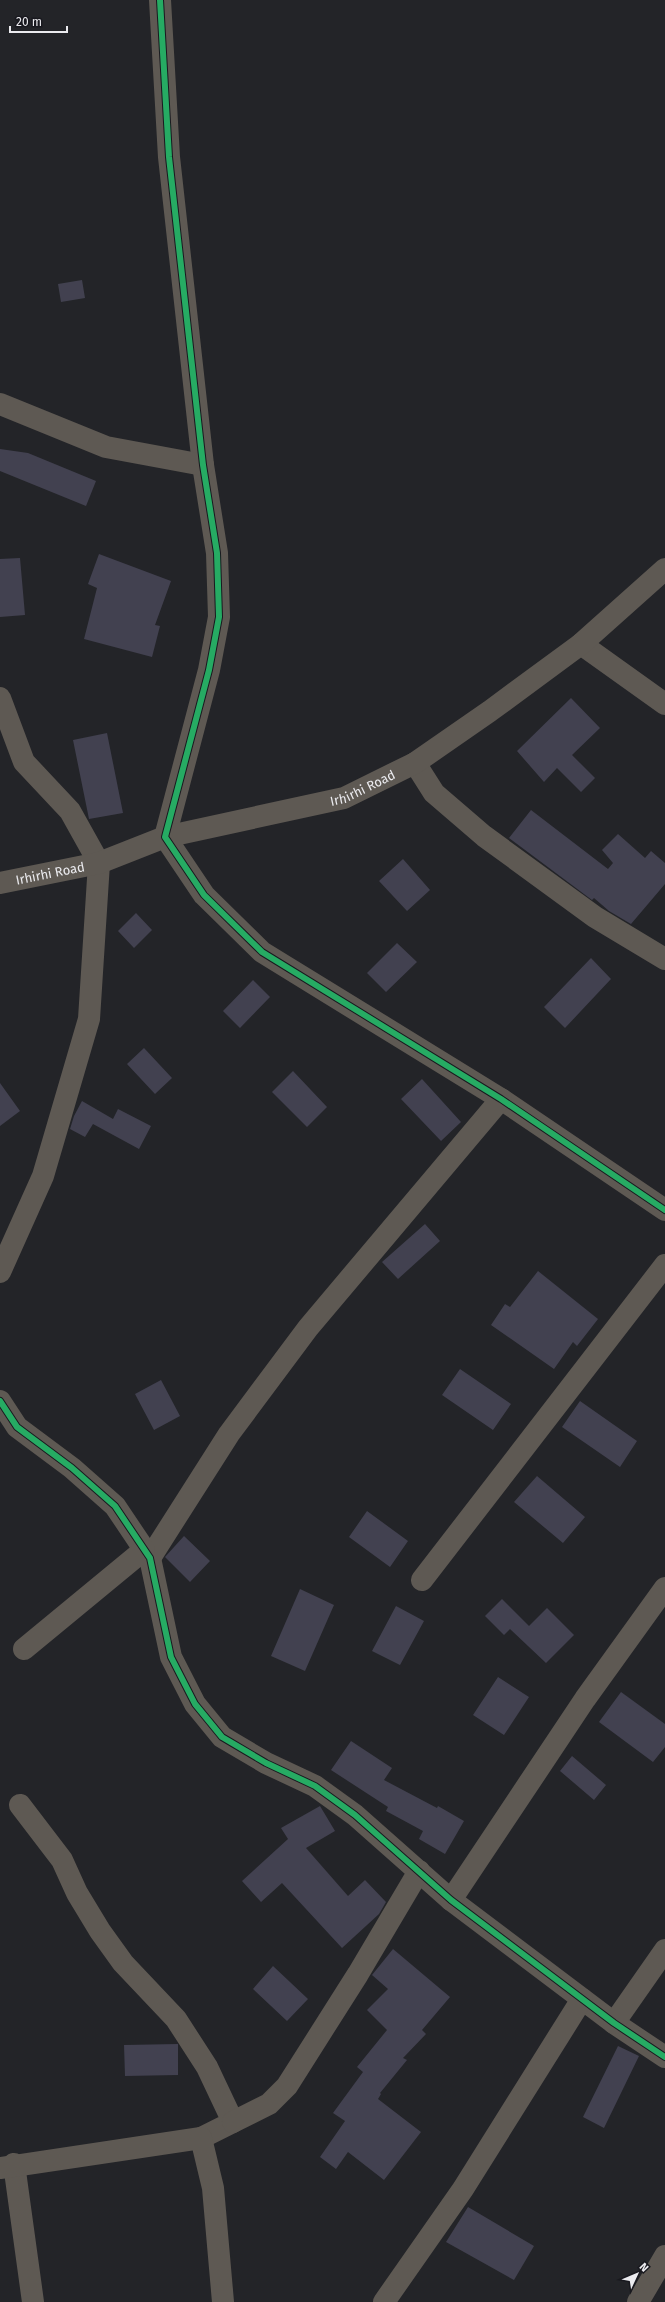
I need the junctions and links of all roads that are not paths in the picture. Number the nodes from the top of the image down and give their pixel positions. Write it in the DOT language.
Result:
graph roads {
  1 [pos="160,0"];
  2 [pos="0,404"];
  3 [pos="203,465"];
  4 [pos="665,569"];
  5 [pos="581,644"];
  6 [pos="0,698"];
  7 [pos="665,704"];
  8 [pos="415,763"];
  9 [pos="165,837"];
  10 [pos="99,863"];
  11 [pos="0,883"];
  12 [pos="665,959"];
  13 [pos="501,1099"];
  14 [pos="665,1210"];
  15 [pos="665,1265"];
  16 [pos="0,1272"];
  17 [pos="0,1401"];
  18 [pos="147,1554"];
  19 [pos="422,1580"];
  20 [pos="665,1588"];
  21 [pos="24,1649"];
  22 [pos="20,1805"];
  23 [pos="419,1871"];
  24 [pos="451,1900"];
  25 [pos="665,1950"];
  26 [pos="582,1999"];
  27 [pos="614,2024"];
  28 [pos="665,2057"];
  29 [pos="233,2122"];
  30 [pos="201,2138"];
  31 [pos="7,2166"];
  32 [pos="665,2256"];
  33 [pos="33,2302"];
  34 [pos="223,2302"];
  35 [pos="384,2302"];
  36 [pos="638,2302"];
  1 -- 3 [label="street"];
  2 -- 3 [label="street"];
  3 -- 9 [label="street"];
  4 -- 5 [label="street, Irhirhi Road"];
  5 -- 7 [label="street"];
  5 -- 8 [label="street, Irhirhi Road"];
  6 -- 10 [label="street"];
  8 -- 9 [label="street, Irhirhi Road"];
  8 -- 12 [label="street"];
  9 -- 10 [label="street, Irhirhi Road"];
  9 -- 13 [label="street"];
  10 -- 11 [label="street, Irhirhi Road"];
  10 -- 16 [label="street"];
  13 -- 14 [label="street"];
  13 -- 18 [label="street"];
  15 -- 19 [label="street"];
  17 -- 18 [label="street"];
  18 -- 21 [label="street"];
  18 -- 23 [label="street"];
  20 -- 24 [label="street"];
  22 -- 29 [label="street"];
  23 -- 24 [label="street"];
  23 -- 29 [label="street"];
  24 -- 26 [label="street"];
  25 -- 27 [label="street"];
  26 -- 27 [label="street"];
  26 -- 35 [label="street"];
  27 -- 28 [label="street"];
  29 -- 30 [label="street"];
  30 -- 31 [label="street"];
  30 -- 34 [label="street"];
  31 -- 33 [label="street"];
  32 -- 36 [label="street"];
}
